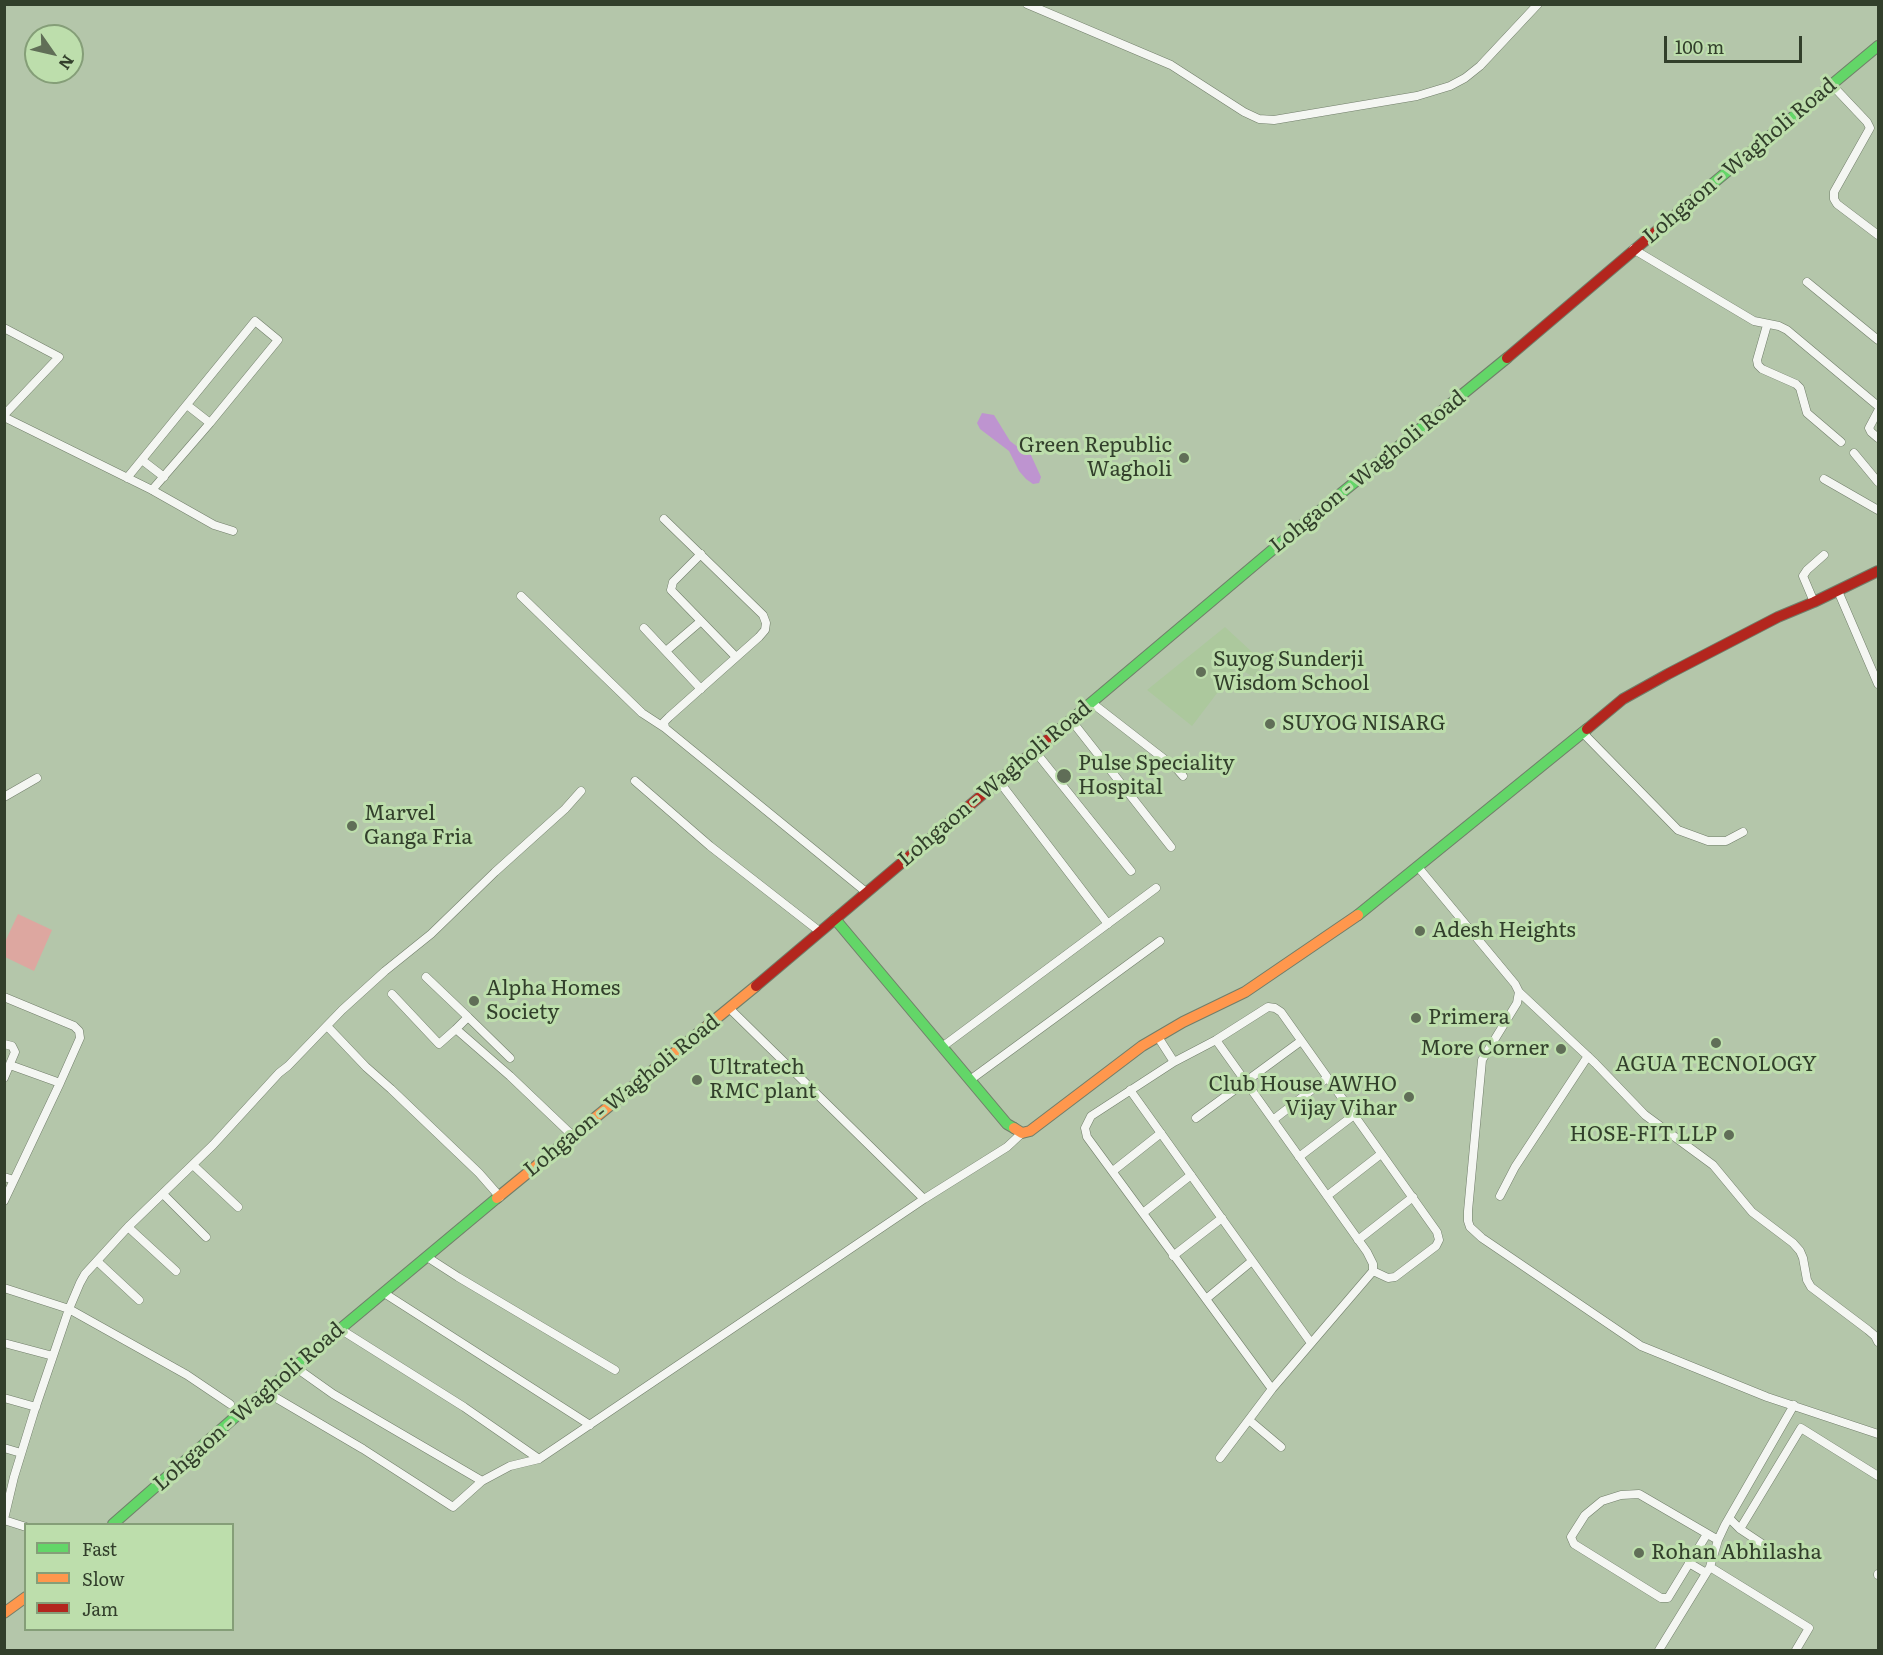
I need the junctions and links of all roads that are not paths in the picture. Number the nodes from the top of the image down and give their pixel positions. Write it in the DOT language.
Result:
graph roads {
  1 [pos="1027,4"];
  2 [pos="1538,4"];
  3 [pos="1878,46"];
  4 [pos="1832,85"];
  5 [pos="1878,235"];
  6 [pos="1633,249"];
  7 [pos="1808,282"];
  8 [pos="1767,325"];
  9 [pos="4,328"];
  10 [pos="1878,340"];
  11 [pos="187,405"];
  12 [pos="1878,408"];
  13 [pos="4,416"];
  14 [pos="210,423"];
  15 [pos="1878,438"];
  16 [pos="1841,442"];
  17 [pos="1854,453"];
  18 [pos="142,460"];
  19 [pos="164,477"];
  20 [pos="127,478"];
  21 [pos="1824,479"];
  22 [pos="1878,482"];
  23 [pos="152,490"];
  24 [pos="1878,510"];
  25 [pos="664,519"];
  26 [pos="233,531"];
  27 [pos="701,555"];
  28 [pos="1824,555"];
  29 [pos="1878,571"];
  30 [pos="1838,591"];
  31 [pos="521,596"];
  32 [pos="1814,602"];
  33 [pos="701,621"];
  34 [pos="644,628"];
  35 [pos="666,651"];
  36 [pos="736,657"];
  37 [pos="1878,684"];
  38 [pos="701,689"];
  39 [pos="1092,703"];
  40 [pos="1071,720"];
  41 [pos="665,728"];
  42 [pos="1582,732"];
  43 [pos="1034,750"];
  44 [pos="1183,776"];
  45 [pos="37,778"];
  46 [pos="998,780"];
  47 [pos="635,781"];
  48 [pos="581,791"];
  49 [pos="4,797"];
  50 [pos="1743,832"];
  51 [pos="1171,847"];
  52 [pos="1418,867"];
  53 [pos="1131,871"];
  54 [pos="1156,888"];
  55 [pos="866,892"];
  56 [pos="834,919"];
  57 [pos="1108,924"];
  58 [pos="819,931"];
  59 [pos="1160,941"];
  60 [pos="426,977"];
  61 [pos="1519,992"];
  62 [pos="392,994"];
  63 [pos="4,997"];
  64 [pos="729,1008"];
  65 [pos="468,1017"];
  66 [pos="327,1026"];
  67 [pos="456,1029"];
  68 [pos="1158,1037"];
  69 [pos="1216,1040"];
  70 [pos="1301,1041"];
  71 [pos="4,1044"];
  72 [pos="942,1047"];
  73 [pos="1588,1056"];
  74 [pos="510,1058"];
  75 [pos="1174,1062"];
  76 [pos="10,1065"];
  77 [pos="1327,1077"];
  78 [pos="4,1078"];
  79 [pos="970,1080"];
  80 [pos="1247,1082"];
  81 [pos="60,1083"];
  82 [pos="1130,1090"];
  83 [pos="1354,1115"];
  84 [pos="1196,1118"];
  85 [pos="1273,1120"];
  86 [pos="1022,1133"];
  87 [pos="1161,1133"];
  88 [pos="573,1136"];
  89 [pos="1382,1154"];
  90 [pos="1299,1156"];
  91 [pos="193,1165"];
  92 [pos="1113,1171"];
  93 [pos="1191,1175"];
  94 [pos="4,1177"];
  95 [pos="14,1180"];
  96 [pos="163,1194"];
  97 [pos="1327,1196"];
  98 [pos="1500,1196"];
  99 [pos="500,1197"];
  100 [pos="1413,1197"];
  101 [pos="924,1198"];
  102 [pos="4,1200"];
  103 [pos="238,1207"];
  104 [pos="1143,1213"];
  105 [pos="1222,1218"];
  106 [pos="128,1227"];
  107 [pos="206,1237"];
  108 [pos="1358,1240"];
  109 [pos="1173,1256"];
  110 [pos="427,1257"];
  111 [pos="97,1261"];
  112 [pos="1252,1261"];
  113 [pos="176,1271"];
  114 [pos="1373,1271"];
  115 [pos="4,1288"];
  116 [pos="384,1293"];
  117 [pos="1206,1299"];
  118 [pos="139,1300"];
  119 [pos="69,1309"];
  120 [pos="340,1329"];
  121 [pos="1878,1342"];
  122 [pos="4,1343"];
  123 [pos="1311,1343"];
  124 [pos="53,1356"];
  125 [pos="295,1367"];
  126 [pos="615,1370"];
  127 [pos="1272,1389"];
  128 [pos="266,1392"];
  129 [pos="4,1398"];
  130 [pos="230,1404"];
  131 [pos="1794,1405"];
  132 [pos="36,1407"];
  133 [pos="1249,1420"];
  134 [pos="590,1425"];
  135 [pos="1878,1434"];
  136 [pos="1281,1447"];
  137 [pos="4,1448"];
  138 [pos="21,1453"];
  139 [pos="1220,1458"];
  140 [pos="539,1459"];
  141 [pos="1878,1476"];
  142 [pos="482,1481"];
  143 [pos="1729,1518"];
  144 [pos="4,1519"];
  145 [pos="114,1523"];
  146 [pos="24,1526"];
  147 [pos="1740,1529"];
  148 [pos="1707,1534"];
  149 [pos="1718,1540"];
  150 [pos="1779,1555"];
  151 [pos="1689,1563"];
  152 [pos="1708,1570"];
  153 [pos="24,1598"];
  154 [pos="4,1613"];
  155 [pos="1659,1650"];
  156 [pos="1796,1650"];
  1 -- 2 [label="street"];
  3 -- 4 [label="main road, Lohgaon - Wagholi Road"];
  4 -- 5 [label="street"];
  4 -- 6 [label="main road, Lohgaon - Wagholi Road"];
  6 -- 8 [label="street"];
  6 -- 39 [label="main road, Lohgaon - Wagholi Road"];
  7 -- 10 [label="street"];
  8 -- 12 [label="street"];
  8 -- 16 [label="street"];
  9 -- 13 [label="street"];
  11 -- 14 [label="street"];
  11 -- 14 [label="street"];
  11 -- 18 [label="street"];
  12 -- 15 [label="street"];
  13 -- 20 [label="street"];
  14 -- 19 [label="street"];
  17 -- 22 [label="street"];
  18 -- 19 [label="street"];
  18 -- 20 [label="street"];
  19 -- 23 [label="street"];
  20 -- 23 [label="street"];
  21 -- 24 [label="street"];
  23 -- 26 [label="street"];
  25 -- 27 [label="street"];
  27 -- 33 [label="street"];
  27 -- 36 [label="street"];
  28 -- 32 [label="street"];
  29 -- 30 [label="main road"];
  30 -- 32 [label="main road"];
  30 -- 37 [label="street"];
  31 -- 41 [label="street"];
  32 -- 42 [label="main road"];
  33 -- 35 [label="street"];
  33 -- 36 [label="street"];
  34 -- 35 [label="street"];
  35 -- 38 [label="street"];
  36 -- 38 [label="street"];
  38 -- 41 [label="street"];
  39 -- 40 [label="main road, Lohgaon - Wagholi Road"];
  39 -- 44 [label="street"];
  40 -- 43 [label="main road, Lohgaon - Wagholi Road"];
  40 -- 51 [label="street"];
  41 -- 55 [label="street"];
  42 -- 50 [label="street"];
  42 -- 52 [label="main road"];
  43 -- 46 [label="main road, Lohgaon - Wagholi Road"];
  43 -- 53 [label="street"];
  45 -- 49 [label="street"];
  46 -- 55 [label="main road, Lohgaon - Wagholi Road"];
  46 -- 57 [label="street"];
  47 -- 58 [label="street"];
  48 -- 66 [label="street"];
  52 -- 61 [label="street"];
  52 -- 68 [label="main road"];
  54 -- 57 [label="street"];
  55 -- 56 [label="main road, Lohgaon - Wagholi Road"];
  56 -- 58 [label="main road, Lohgaon - Wagholi Road"];
  56 -- 72 [label="main road"];
  57 -- 72 [label="street"];
  58 -- 64 [label="main road, Lohgaon - Wagholi Road"];
  59 -- 79 [label="street"];
  60 -- 65 [label="street"];
  61 -- 73 [label="street"];
  61 -- 131 [label="street"];
  62 -- 67 [label="street"];
  63 -- 81 [label="street"];
  64 -- 88 [label="main road, Lohgaon - Wagholi Road"];
  64 -- 101 [label="street"];
  65 -- 67 [label="street"];
  65 -- 74 [label="street"];
  66 -- 91 [label="street"];
  66 -- 99 [label="street"];
  67 -- 88 [label="street"];
  68 -- 75 [label="street"];
  68 -- 86 [label="main road"];
  69 -- 70 [label="street"];
  69 -- 75 [label="street"];
  69 -- 80 [label="street"];
  70 -- 77 [label="street"];
  70 -- 80 [label="street"];
  71 -- 76 [label="street"];
  72 -- 79 [label="main road"];
  73 -- 98 [label="street"];
  73 -- 121 [label="street"];
  75 -- 82 [label="street"];
  76 -- 78 [label="street"];
  76 -- 81 [label="street"];
  77 -- 83 [label="street"];
  77 -- 85 [label="street"];
  79 -- 86 [label="main road"];
  80 -- 84 [label="street"];
  80 -- 85 [label="street"];
  81 -- 95 [label="street"];
  82 -- 87 [label="street"];
  82 -- 92 [label="street"];
  83 -- 89 [label="street"];
  83 -- 90 [label="street"];
  85 -- 90 [label="street"];
  86 -- 101 [label="street"];
  87 -- 92 [label="street"];
  87 -- 93 [label="street"];
  88 -- 99 [label="main road, Lohgaon - Wagholi Road"];
  89 -- 97 [label="street"];
  89 -- 100 [label="street"];
  90 -- 97 [label="street"];
  91 -- 96 [label="street"];
  91 -- 103 [label="street"];
  92 -- 104 [label="street"];
  93 -- 104 [label="street"];
  93 -- 105 [label="street"];
  94 -- 95 [label="street"];
  95 -- 102 [label="street"];
  96 -- 106 [label="street"];
  96 -- 107 [label="street"];
  97 -- 108 [label="street"];
  99 -- 110 [label="main road, Lohgaon - Wagholi Road"];
  100 -- 108 [label="street"];
  100 -- 114 [label="street"];
  101 -- 134 [label="street"];
  104 -- 109 [label="street"];
  105 -- 109 [label="street"];
  105 -- 112 [label="street"];
  106 -- 111 [label="street"];
  106 -- 113 [label="street"];
  108 -- 114 [label="street"];
  109 -- 117 [label="street"];
  110 -- 116 [label="main road, Lohgaon - Wagholi Road"];
  110 -- 126 [label="street"];
  111 -- 118 [label="street"];
  111 -- 119 [label="street"];
  112 -- 117 [label="street"];
  112 -- 123 [label="street"];
  114 -- 123 [label="street"];
  115 -- 119 [label="street"];
  116 -- 120 [label="main road, Lohgaon - Wagholi Road"];
  116 -- 134 [label="street"];
  117 -- 127 [label="street"];
  119 -- 124 [label="street"];
  119 -- 130 [label="street"];
  120 -- 125 [label="main road, Lohgaon - Wagholi Road"];
  120 -- 140 [label="street"];
  122 -- 124 [label="street"];
  123 -- 127 [label="street"];
  124 -- 132 [label="street"];
  125 -- 128 [label="main road, Lohgaon - Wagholi Road"];
  125 -- 142 [label="street"];
  127 -- 133 [label="street"];
  128 -- 142 [label="street"];
  128 -- 145 [label="main road, Lohgaon - Wagholi Road"];
  129 -- 132 [label="street"];
  131 -- 135 [label="street"];
  131 -- 143 [label="street"];
  132 -- 138 [label="street"];
  133 -- 136 [label="street"];
  133 -- 139 [label="street"];
  134 -- 140 [label="street"];
  137 -- 138 [label="street"];
  138 -- 144 [label="street"];
  140 -- 142 [label="street"];
  141 -- 147 [label="street"];
  143 -- 147 [label="street"];
  143 -- 149 [label="street"];
  144 -- 146 [label="street"];
  147 -- 150 [label="street"];
  148 -- 149 [label="street"];
  148 -- 151 [label="street"];
  148 -- 151 [label="street"];
  149 -- 152 [label="street"];
  151 -- 152 [label="street"];
  152 -- 155 [label="street"];
  152 -- 156 [label="street"];
  153 -- 154 [label="main road"];
}
